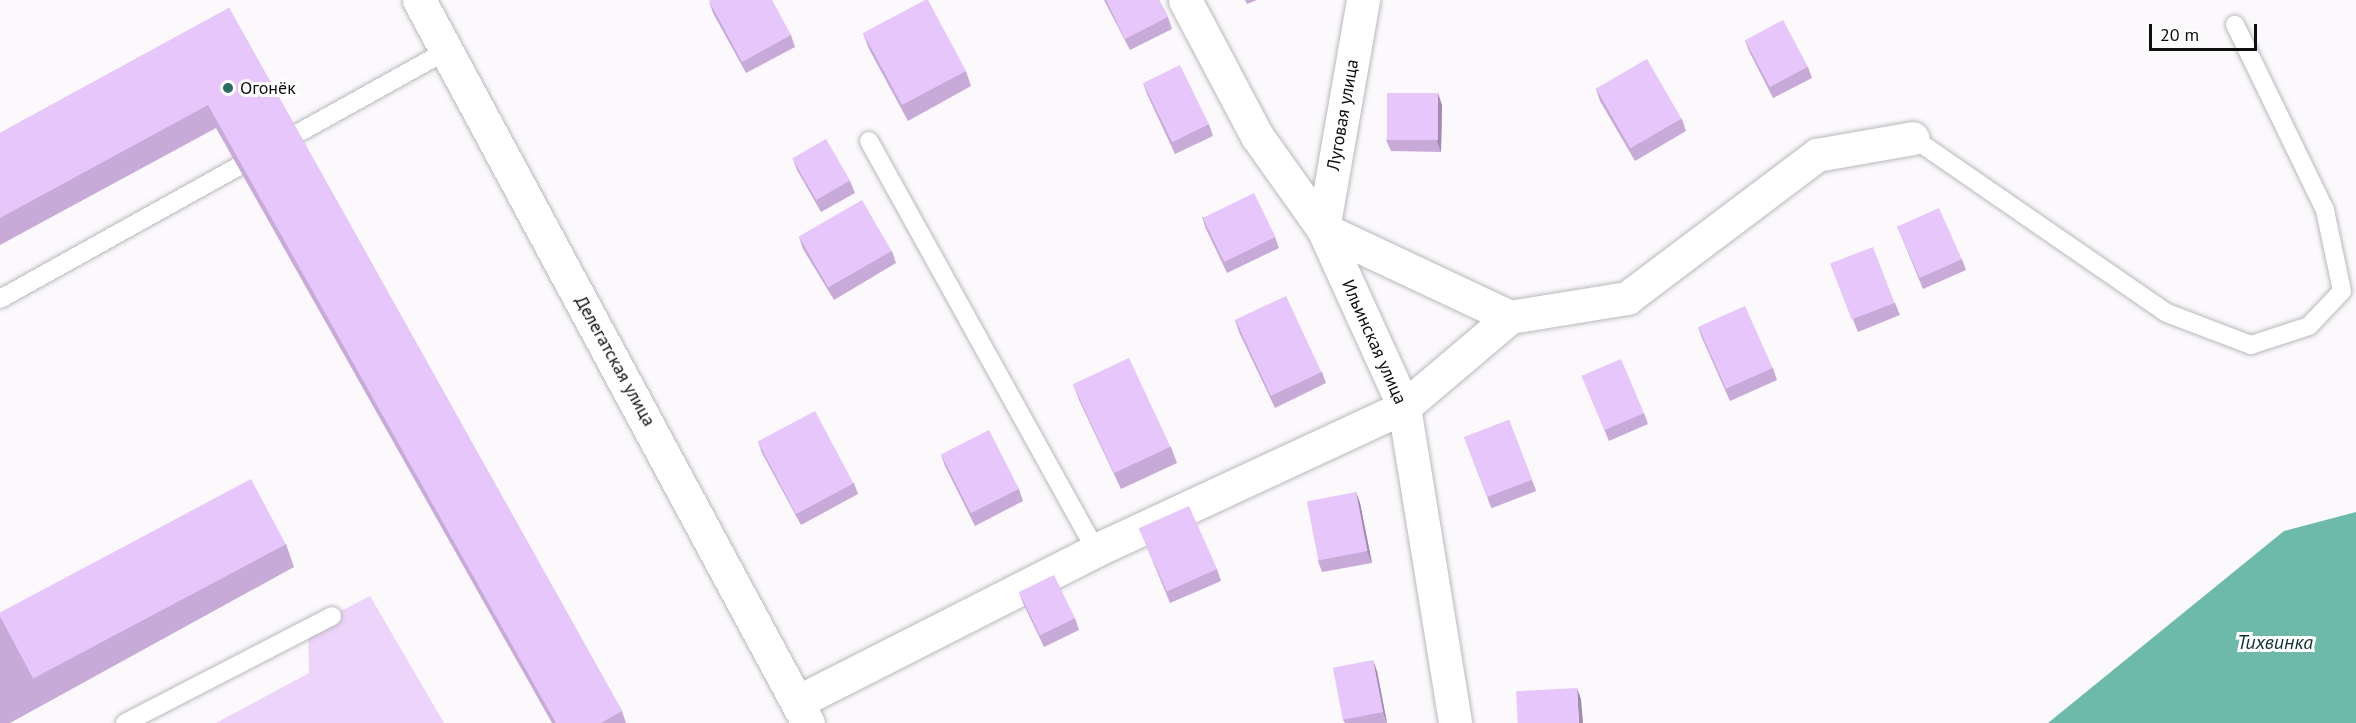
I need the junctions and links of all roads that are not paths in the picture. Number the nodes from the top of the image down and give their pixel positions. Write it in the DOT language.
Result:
graph roads {
  1 [pos="419,0"];
  2 [pos="1185,0"];
  3 [pos="1362,0"];
  4 [pos="2235,25"];
  5 [pos="446,51"];
  6 [pos="1913,138"];
  7 [pos="869,141"];
  8 [pos="1323,229"];
  9 [pos="0,299"];
  10 [pos="1510,317"];
  11 [pos="1404,407"];
  12 [pos="1096,550"];
  13 [pos="332,616"];
  14 [pos="804,712"];
  15 [pos="125,723"];
  16 [pos="1455,723"];
  1 -- 5 [label="street, Делегатская улица"];
  2 -- 8 [label="street, Ильинская улица"];
  3 -- 8 [label="street, Луговая улица"];
  4 -- 6 [label="lane"];
  5 -- 9 [label="lane"];
  5 -- 14 [label="street, Делегатская улица"];
  6 -- 10 [label="street"];
  7 -- 12 [label="lane"];
  8 -- 10 [label="street"];
  8 -- 11 [label="street, Ильинская улица"];
  10 -- 11 [label="street"];
  11 -- 12 [label="street"];
  11 -- 16 [label="street, Ильинская улица"];
  12 -- 14 [label="street"];
  13 -- 15 [label="lane"];
}
